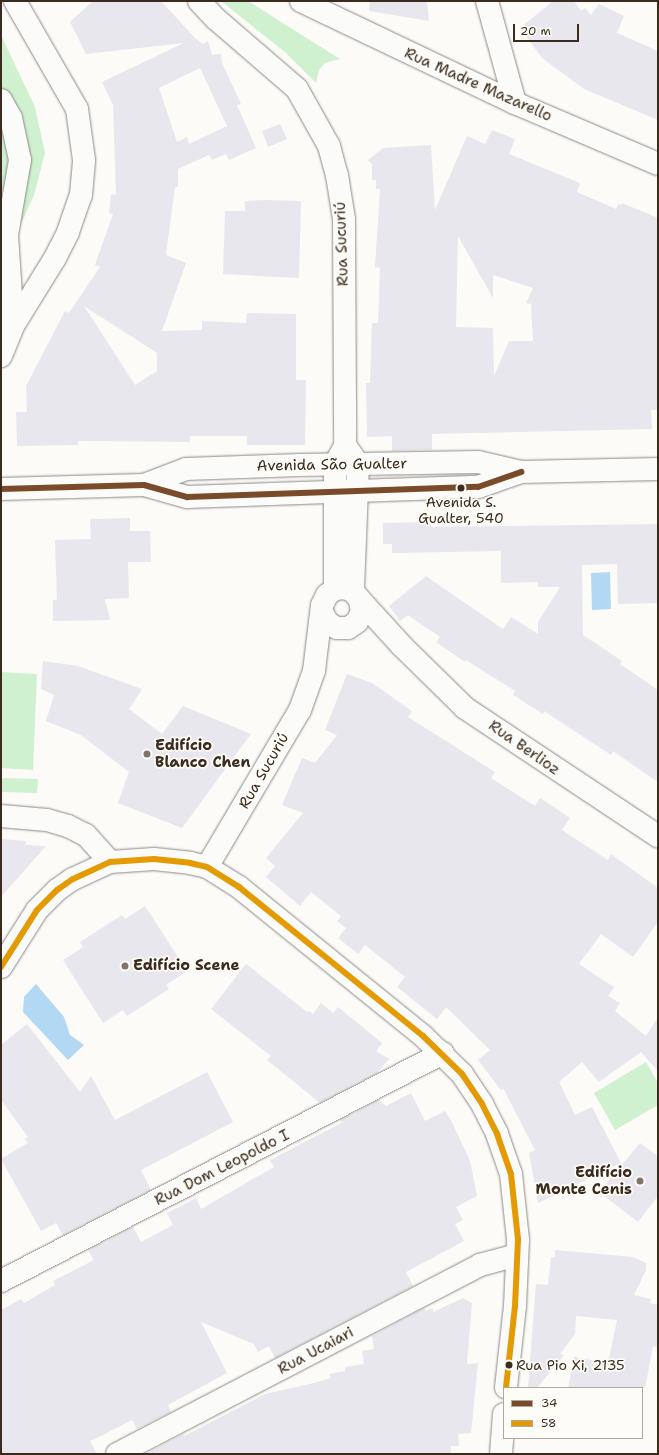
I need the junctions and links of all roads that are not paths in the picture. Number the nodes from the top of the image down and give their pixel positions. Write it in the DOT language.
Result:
graph roads {
  1 [pos="15,1"];
  2 [pos="199,1"];
  3 [pos="300,1"];
  4 [pos="487,1"];
  5 [pos="1,100"];
  6 [pos="515,103"];
  7 [pos="658,164"];
  8 [pos="14,326"];
  9 [pos="1,356"];
  10 [pos="340,455"];
  11 [pos="358,464"];
  12 [pos="658,469"];
  13 [pos="521,472"];
  14 [pos="144,485"];
  15 [pos="1,489"];
  16 [pos="335,491"];
  17 [pos="358,491"];
  18 [pos="349,594"];
  19 [pos="323,614"];
  20 [pos="352,625"];
  21 [pos="402,646"];
  22 [pos="314,671"];
  23 [pos="1,816"];
  24 [pos="658,836"];
  25 [pos="110,862"];
  26 [pos="207,867"];
  27 [pos="1,967"];
  28 [pos="443,1053"];
  29 [pos="517,1255"];
  30 [pos="1,1282"];
  31 [pos="506,1387"];
  32 [pos="503,1427"];
  33 [pos="117,1454"];
  34 [pos="501,1454"];
  1 -- 8 [label="street"];
  2 -- 10 [label="street, Rua Sucuriú"];
  3 -- 6 [label="street, Rua Madre Mazarello"];
  4 -- 6 [label="street"];
  5 -- 8 [label="street"];
  6 -- 7 [label="street, Rua Madre Mazarello"];
  8 -- 9 [label="street"];
  10 -- 11 [label="street, Avenida São Gualter"];
  10 -- 14 [label="street, Avenida São Gualter"];
  10 -- 16 [label="street, Rua Sucuriú"];
  11 -- 13 [label="street, Avenida São Gualter"];
  11 -- 17 [label="street"];
  12 -- 13 [label="street, Avenida São Gualter"];
  13 -- 17 [label="street, Avenida São Gualter"];
  14 -- 15 [label="street, Avenida São Gualter"];
  14 -- 16 [label="street, Avenida São Gualter"];
  16 -- 17 [label="street, Avenida São Gualter"];
  16 -- 18 [label="street, Rua Sucuriú"];
  17 -- 18 [label="street"];
  18 -- 19 [label="street"];
  18 -- 20 [label="street"];
  18 -- 21 [label="street, Rua Berlioz"];
  19 -- 20 [label="street"];
  19 -- 22 [label="street, Rua Sucuriú"];
  20 -- 21 [label="street, Rua Berlioz"];
  20 -- 22 [label="street, Rua Sucuriú"];
  21 -- 24 [label="street, Rua Berlioz"];
  22 -- 26 [label="street, Rua Sucuriú"];
  23 -- 25 [label="street"];
  25 -- 26 [label="street"];
  25 -- 27 [label="street"];
  26 -- 28 [label="street"];
  28 -- 29 [label="street"];
  28 -- 30 [label="street, Rua Dom Leopoldo I"];
  29 -- 31 [label="street"];
  29 -- 33 [label="street, Rua Ucaiari"];
  32 -- 34 [label="street"];
}
